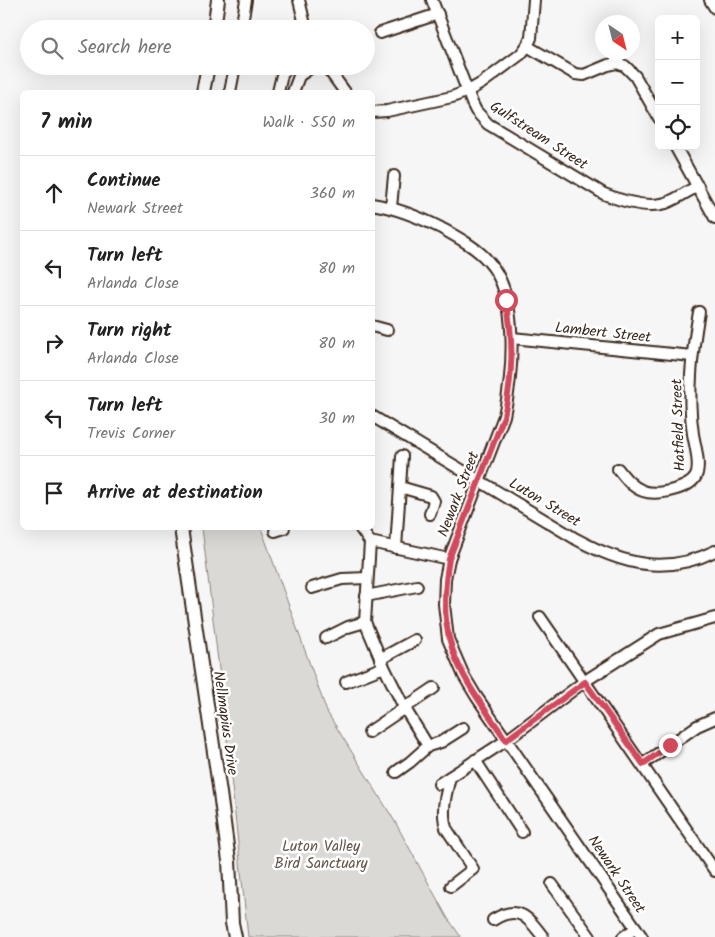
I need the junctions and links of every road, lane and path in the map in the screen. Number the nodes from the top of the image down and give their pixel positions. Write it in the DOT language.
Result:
graph roads {
  1 [pos="218,0"];
  2 [pos="246,0"];
  3 [pos="299,0"];
  4 [pos="432,0"];
  5 [pos="534,0"];
  6 [pos="710,0"];
  7 [pos="715,8"];
  8 [pos="438,14"];
  9 [pos="215,20"];
  10 [pos="243,20"];
  11 [pos="304,20"];
  12 [pos="380,33"];
  13 [pos="528,46"];
  14 [pos="206,75"];
  15 [pos="233,75"];
  16 [pos="282,75"];
  17 [pos="301,75"];
  18 [pos="333,75"];
  19 [pos="203,90"];
  20 [pos="230,90"];
  21 [pos="278,90"];
  22 [pos="294,90"];
  23 [pos="344,90"];
  24 [pos="468,91"];
  25 [pos="655,111"];
  26 [pos="375,112"];
  27 [pos="677,150"];
  28 [pos="394,176"];
  29 [pos="698,186"];
  30 [pos="375,204"];
  31 [pos="392,207"];
  32 [pos="715,218"];
  33 [pos="699,312"];
  34 [pos="375,327"];
  35 [pos="387,330"];
  36 [pos="512,338"];
  37 [pos="692,356"];
  38 [pos="375,418"];
  39 [pos="402,456"];
  40 [pos="618,469"];
  41 [pos="480,480"];
  42 [pos="400,487"];
  43 [pos="430,514"];
  44 [pos="181,530"];
  45 [pos="361,530"];
  46 [pos="370,542"];
  47 [pos="396,548"];
  48 [pos="715,552"];
  49 [pos="449,559"];
  50 [pos="367,578"];
  51 [pos="417,586"];
  52 [pos="312,588"];
  53 [pos="366,596"];
  54 [pos="540,617"];
  55 [pos="715,618"];
  56 [pos="365,622"];
  57 [pos="326,638"];
  58 [pos="415,640"];
  59 [pos="382,663"];
  60 [pos="346,682"];
  61 [pos="585,682"];
  62 [pos="434,688"];
  63 [pos="404,707"];
  64 [pos="715,718"];
  65 [pos="463,728"];
  66 [pos="369,732"];
  67 [pos="506,740"];
  68 [pos="428,746"];
  69 [pos="475,760"];
  70 [pos="643,764"];
  71 [pos="396,772"];
  72 [pos="450,777"];
  73 [pos="439,784"];
  74 [pos="522,832"];
  75 [pos="715,871"];
  76 [pos="552,884"];
  77 [pos="451,886"];
  78 [pos="494,920"];
  79 [pos="232,923"];
  80 [pos="639,933"];
  81 [pos="229,937"];
  82 [pos="235,937"];
  83 [pos="543,937"];
  84 [pos="590,937"];
  85 [pos="623,937"];
  1 -- 9 [label="main road"];
  2 -- 10 [label="street"];
  3 -- 11 [label="street"];
  4 -- 8 [label="street, Gulfstream Street"];
  5 -- 13 [label="street"];
  6 -- 7 [label="street"];
  8 -- 12 [label="street"];
  8 -- 24 [label="street, Gulfstream Street"];
  13 -- 24 [label="street"];
  13 -- 25 [label="street"];
  14 -- 19 [label="main road"];
  15 -- 20 [label="street"];
  16 -- 21 [label="street"];
  17 -- 22 [label="street"];
  18 -- 23 [label="street"];
  24 -- 26 [label="street"];
  24 -- 29 [label="street, Gulfstream Street"];
  27 -- 29 [label="street"];
  28 -- 31 [label="street"];
  29 -- 32 [label="street"];
  30 -- 31 [label="street, Newark Street"];
  31 -- 36 [label="street, Newark Street"];
  33 -- 37 [label="street, Hatfield Street"];
  34 -- 35 [label="street"];
  36 -- 37 [label="street, Lambert Street"];
  36 -- 41 [label="street, Newark Street"];
  37 -- 40 [label="street, Hatfield Street"];
  38 -- 41 [label="street, Luton Street"];
  39 -- 42 [label="street"];
  41 -- 48 [label="street, Luton Street"];
  41 -- 49 [label="street, Newark Street"];
  42 -- 43 [label="street"];
  42 -- 47 [label="street"];
  44 -- 79 [label="main road, Nellmapius Drive"];
  45 -- 46 [label="street"];
  46 -- 47 [label="street"];
  46 -- 50 [label="street"];
  47 -- 49 [label="street"];
  49 -- 67 [label="street, Newark Street"];
  50 -- 52 [label="street"];
  50 -- 53 [label="street"];
  51 -- 53 [label="street"];
  53 -- 56 [label="street"];
  54 -- 61 [label="street"];
  55 -- 61 [label="street"];
  56 -- 57 [label="street"];
  56 -- 59 [label="street"];
  58 -- 59 [label="street"];
  59 -- 60 [label="street"];
  59 -- 63 [label="street"];
  61 -- 67 [label="street"];
  61 -- 70 [label="street"];
  62 -- 63 [label="street"];
  63 -- 66 [label="street"];
  63 -- 68 [label="street"];
  64 -- 70 [label="street"];
  65 -- 68 [label="street"];
  67 -- 69 [label="street"];
  67 -- 80 [label="street, Newark Street"];
  68 -- 71 [label="street"];
  69 -- 72 [label="street"];
  69 -- 74 [label="street"];
  70 -- 75 [label="street"];
  72 -- 73 [label="street"];
  72 -- 77 [label="street"];
  76 -- 84 [label="street"];
  78 -- 83 [label="street"];
  79 -- 81 [label="main road, Nellmapius Drive"];
  79 -- 82 [label="main road, Nellmapius Drive"];
  80 -- 85 [label="street"];
}
